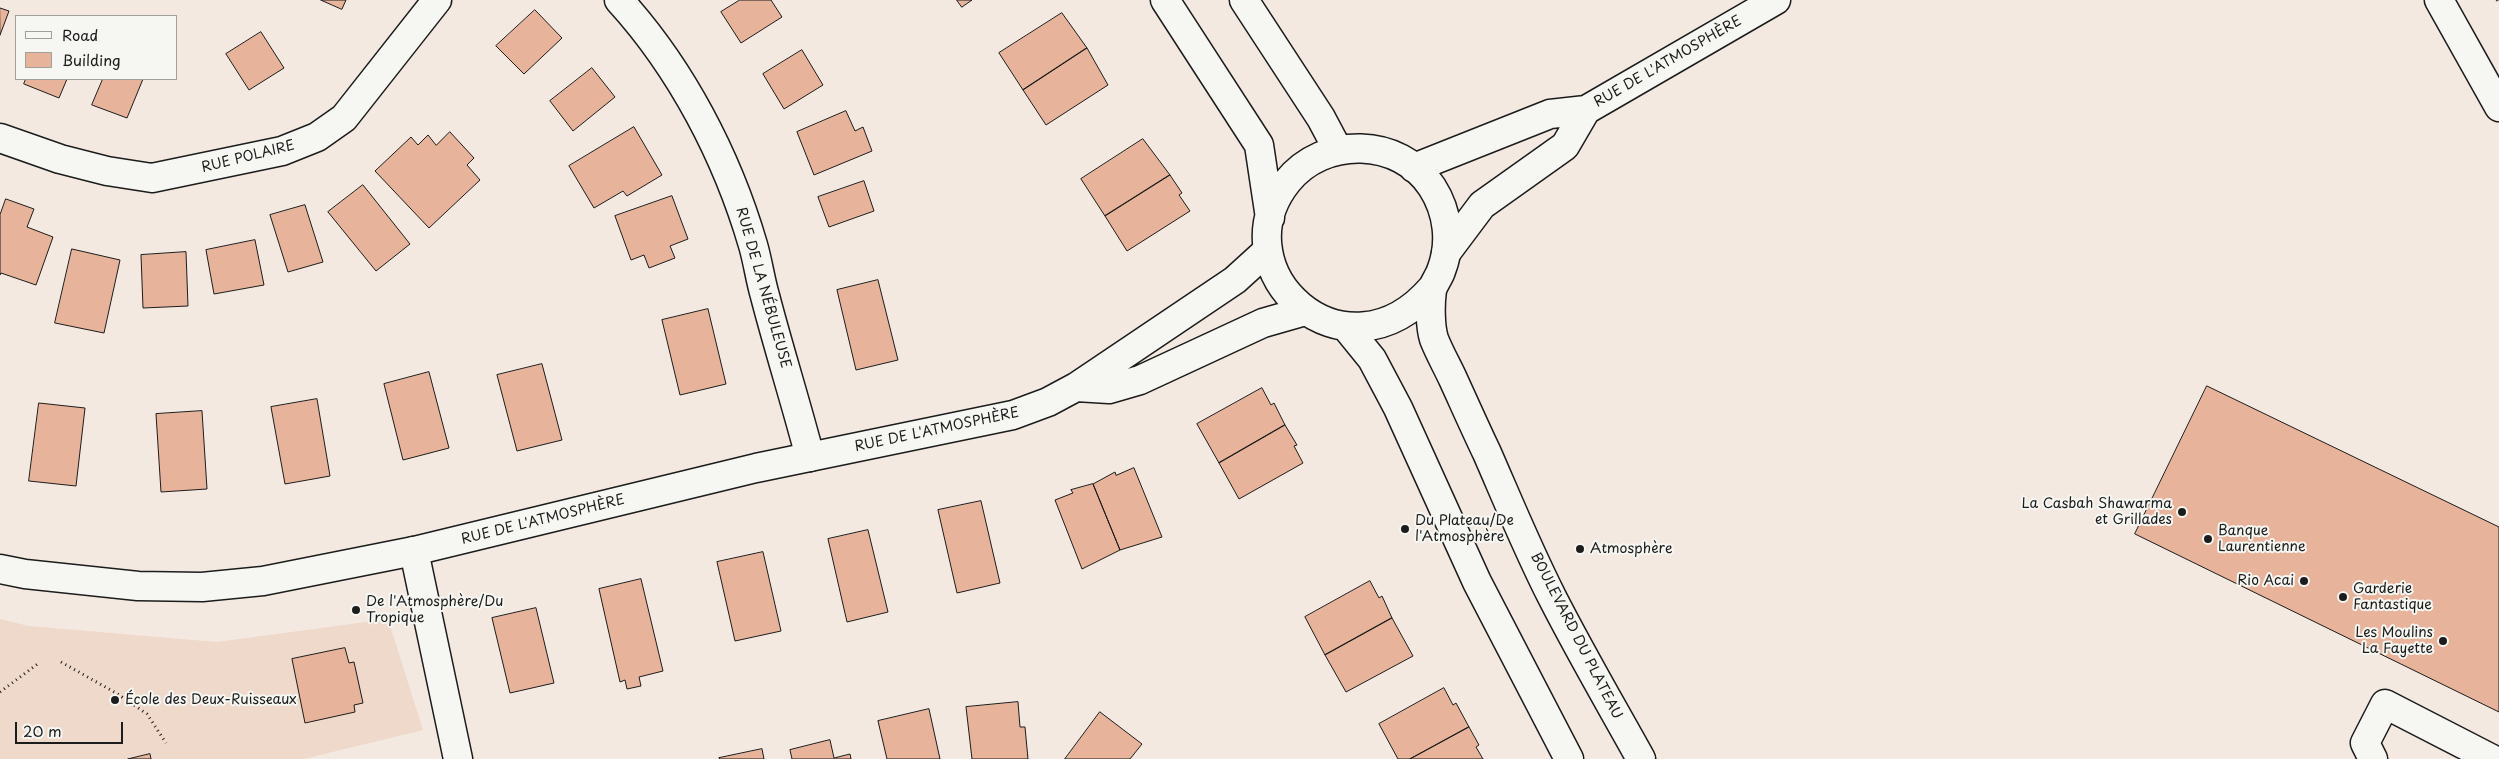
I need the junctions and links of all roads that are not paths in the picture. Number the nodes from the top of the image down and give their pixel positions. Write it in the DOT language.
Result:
graph roads {
  1 [pos="437,0"];
  2 [pos="619,0"];
  3 [pos="1165,0"];
  4 [pos="1244,0"];
  5 [pos="1776,0"];
  6 [pos="2439,0"];
  7 [pos="2499,107"];
  8 [pos="1586,110"];
  9 [pos="0,138"];
  10 [pos="1338,150"];
  11 [pos="1414,168"];
  12 [pos="1270,218"];
  13 [pos="1268,250"];
  14 [pos="1446,253"];
  15 [pos="1432,288"];
  16 [pos="1305,311"];
  17 [pos="1346,327"];
  18 [pos="1076,387"];
  19 [pos="810,457"];
  20 [pos="414,551"];
  21 [pos="0,569"];
  22 [pos="458,759"];
  23 [pos="1569,759"];
  24 [pos="1641,759"];
  25 [pos="2373,759"];
  26 [pos="2492,759"];
  1 -- 9 [label="street, RUE POLAIRE"];
  2 -- 19 [label="street, RUE DE LA NÉBULEUSE"];
  3 -- 12 [label="street"];
  4 -- 10 [label="street"];
  5 -- 8 [label="street, RUE DE L'ATMOSPHÈRE"];
  6 -- 7 [label="street"];
  8 -- 11 [label="street, RUE DE L'ATMOSPHÈRE"];
  8 -- 14 [label="street, RUE DE L'ATMOSPHÈRE"];
  10 -- 11 [label="street"];
  10 -- 12 [label="street"];
  11 -- 14 [label="street"];
  12 -- 13 [label="street"];
  13 -- 16 [label="street"];
  13 -- 18 [label="street, RUE DE L'ATMOSPHÈRE"];
  14 -- 15 [label="street"];
  15 -- 17 [label="street"];
  15 -- 24 [label="street, BOULEVARD DU PLATEAU"];
  16 -- 17 [label="street"];
  16 -- 18 [label="street"];
  17 -- 23 [label="street"];
  18 -- 19 [label="street, RUE DE L'ATMOSPHÈRE"];
  19 -- 20 [label="street, RUE DE L'ATMOSPHÈRE"];
  20 -- 21 [label="street, RUE DE L'ATMOSPHÈRE"];
  20 -- 22 [label="street"];
  25 -- 26 [label="street"];
}
